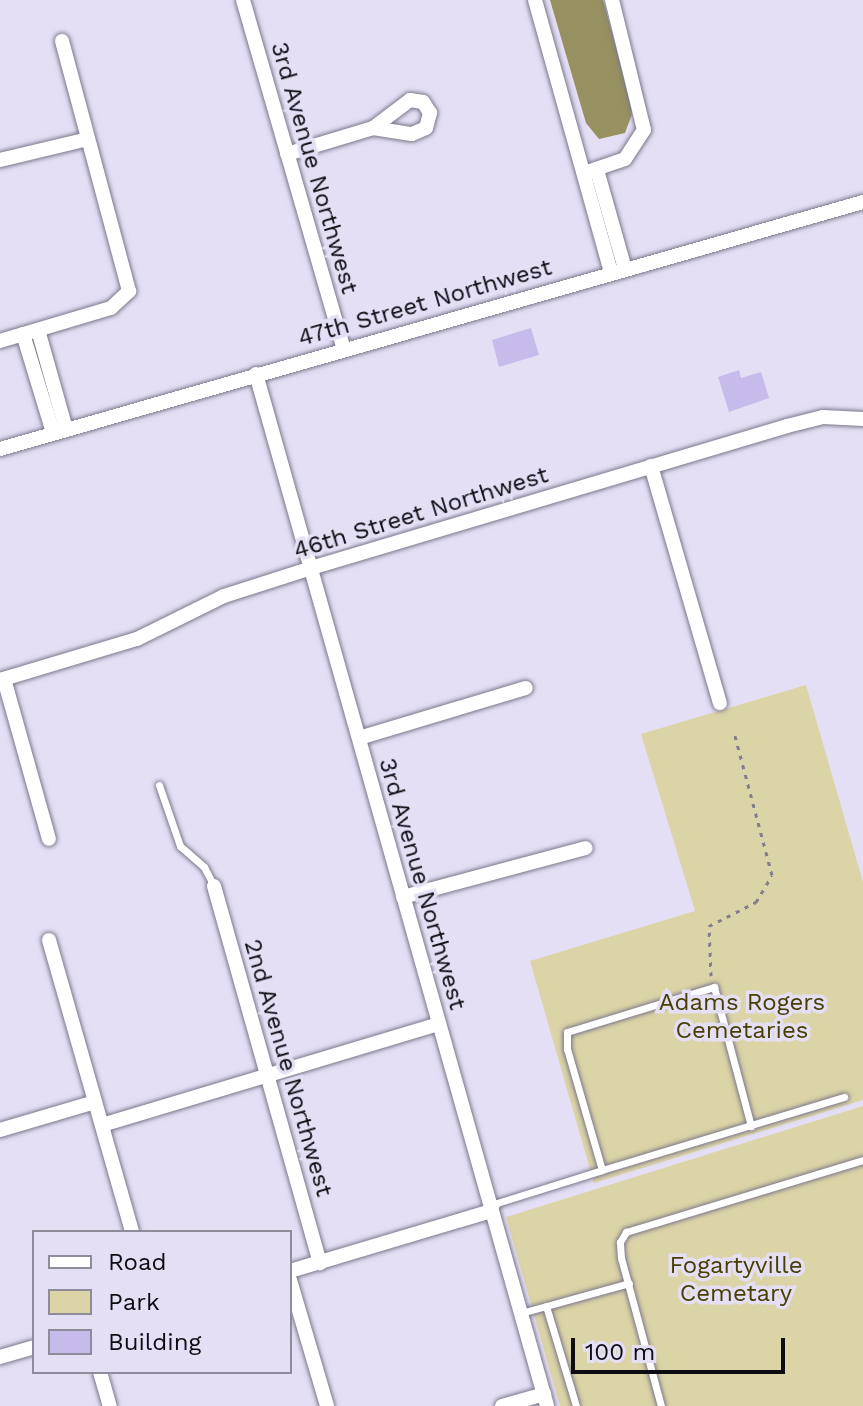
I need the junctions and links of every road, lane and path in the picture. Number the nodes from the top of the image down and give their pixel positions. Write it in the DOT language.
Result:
graph roads {
  1 [pos="243,0"];
  2 [pos="535,0"];
  3 [pos="612,0"];
  4 [pos="62,41"];
  5 [pos="373,128"];
  6 [pos="88,139"];
  7 [pos="287,154"];
  8 [pos="0,160"];
  9 [pos="590,171"];
  10 [pos="863,202"];
  11 [pos="618,271"];
  12 [pos="30,332"];
  13 [pos="0,341"];
  14 [pos="344,349"];
  15 [pos="256,374"];
  16 [pos="863,419"];
  17 [pos="59,431"];
  18 [pos="0,449"];
  19 [pos="651,466"];
  20 [pos="311,568"];
  21 [pos="2,679"];
  22 [pos="526,688"];
  23 [pos="720,703"];
  24 [pos="734,732"];
  25 [pos="359,738"];
  26 [pos="159,785"];
  27 [pos="49,839"];
  28 [pos="586,848"];
  29 [pos="214,886"];
  30 [pos="403,897"];
  31 [pos="49,940"];
  32 [pos="714,987"];
  33 [pos="438,1024"];
  34 [pos="267,1076"];
  35 [pos="844,1097"];
  36 [pos="95,1102"];
  37 [pos="102,1125"];
  38 [pos="751,1126"];
  39 [pos="2,1130"];
  40 [pos="863,1160"];
  41 [pos="602,1170"];
  42 [pos="491,1211"];
  43 [pos="131,1230"];
  44 [pos="320,1263"];
  45 [pos="292,1270"];
  46 [pos="629,1283"];
  47 [pos="292,1287"];
  48 [pos="546,1306"];
  49 [pos="521,1313"];
  50 [pos="32,1348"];
  51 [pos="0,1357"];
  52 [pos="101,1374"];
  53 [pos="545,1400"];
  54 [pos="110,1406"];
  55 [pos="327,1406"];
  56 [pos="502,1406"];
  57 [pos="576,1406"];
  58 [pos="661,1406"];
  1 -- 7 [label="street, 3rd Avenue Northwest"];
  2 -- 9 [label="street"];
  3 -- 9 [label="street"];
  4 -- 6 [label="street"];
  5 -- 7 [label="street"];
  6 -- 8 [label="street"];
  6 -- 12 [label="street"];
  7 -- 14 [label="street, 3rd Avenue Northwest"];
  9 -- 11 [label="street"];
  10 -- 11 [label="street, 47th Street Northwest"];
  11 -- 14 [label="street, 47th Street Northwest"];
  12 -- 13 [label="street"];
  12 -- 17 [label="street"];
  14 -- 15 [label="street, 47th Street Northwest"];
  15 -- 17 [label="street, 47th Street Northwest"];
  15 -- 20 [label="street, 3rd Avenue Northwest"];
  16 -- 19 [label="street, 46th Street Northwest"];
  17 -- 18 [label="street, 47th Street Northwest"];
  19 -- 20 [label="street, 46th Street Northwest"];
  19 -- 23 [label="street"];
  20 -- 21 [label="street, 46th Street Northwest"];
  20 -- 25 [label="street, 3rd Avenue Northwest"];
  21 -- 27 [label="street"];
  22 -- 25 [label="street"];
  24 -- 32 [label="path"];
  25 -- 30 [label="street, 3rd Avenue Northwest"];
  26 -- 29 [label="lane"];
  28 -- 30 [label="street"];
  29 -- 34 [label="street, 2nd Avenue Northwest"];
  30 -- 33 [label="street, 3rd Avenue Northwest"];
  31 -- 36 [label="street"];
  32 -- 38 [label="lane"];
  32 -- 41 [label="lane"];
  33 -- 34 [label="street"];
  33 -- 42 [label="street, 3rd Avenue Northwest"];
  34 -- 37 [label="street"];
  34 -- 44 [label="street, 2nd Avenue Northwest"];
  35 -- 38 [label="lane"];
  36 -- 37 [label="street"];
  36 -- 39 [label="street"];
  37 -- 43 [label="street"];
  38 -- 41 [label="lane"];
  40 -- 46 [label="lane"];
  41 -- 42 [label="lane"];
  42 -- 44 [label="street"];
  42 -- 49 [label="street, 3rd Avenue Northwest"];
  44 -- 45 [label="street"];
  46 -- 48 [label="lane"];
  46 -- 58 [label="lane"];
  47 -- 55 [label="street"];
  48 -- 49 [label="lane"];
  48 -- 57 [label="lane"];
  49 -- 53 [label="street, 3rd Avenue Northwest"];
  50 -- 51 [label="street"];
  52 -- 54 [label="street"];
  53 -- 56 [label="street"];
}
